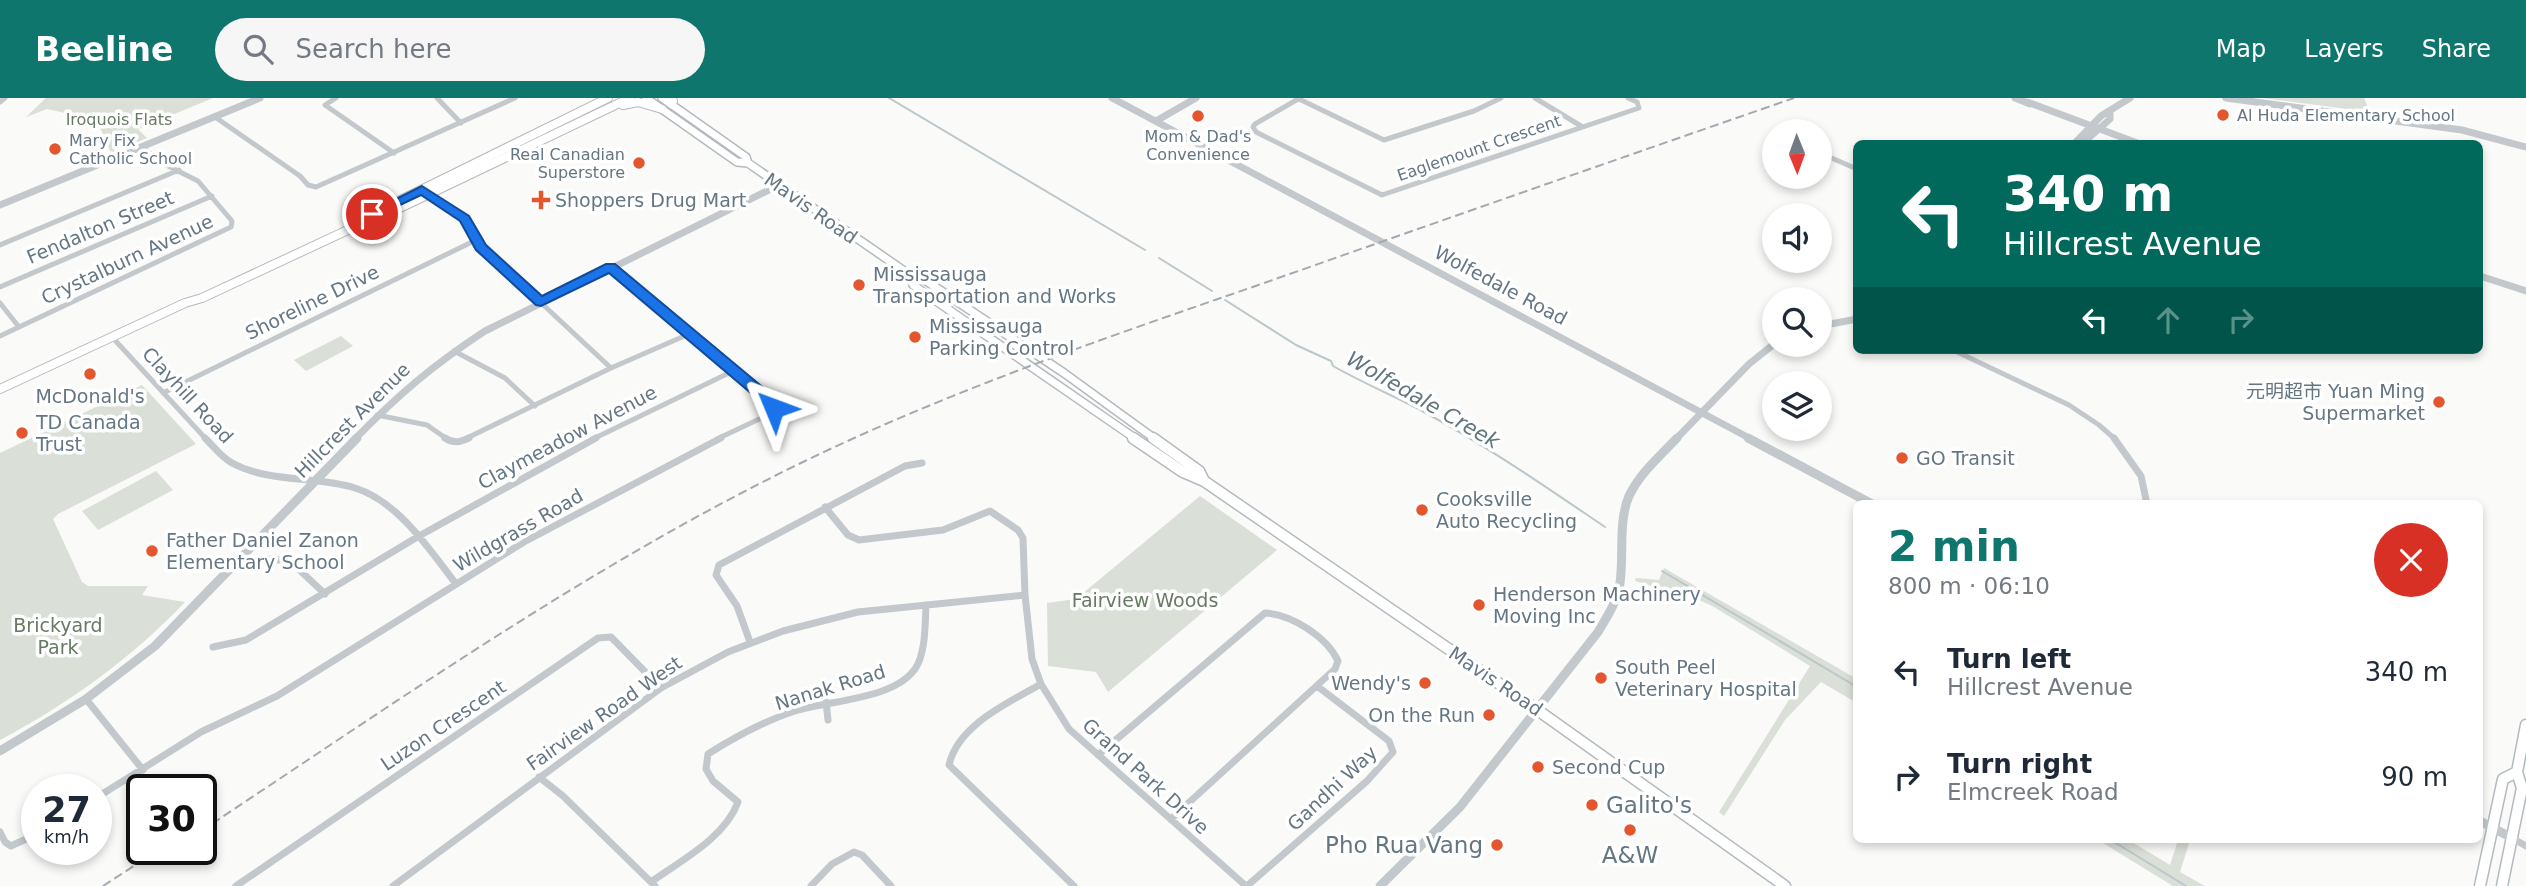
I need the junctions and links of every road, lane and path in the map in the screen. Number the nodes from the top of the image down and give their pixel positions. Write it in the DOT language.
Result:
graph roads {
  1 [pos="5,98"];
  2 [pos="260,98"];
  3 [pos="337,98"];
  4 [pos="437,98"];
  5 [pos="515,98"];
  6 [pos="606,98"];
  7 [pos="629,98"];
  8 [pos="646,98"];
  9 [pos="662,98"];
  10 [pos="1112,98"];
  11 [pos="1196,98"];
  12 [pos="1501,98"];
  13 [pos="1535,98"];
  14 [pos="1628,98"];
  15 [pos="2015,98"];
  16 [pos="2130,98"];
  17 [pos="2226,98"];
  18 [pos="1297,99"];
  19 [pos="669,101"];
  20 [pos="0,102"];
  21 [pos="662,109"];
  22 [pos="215,117"];
  23 [pos="590,118"];
  24 [pos="1156,121"];
  25 [pos="461,123"];
  26 [pos="1581,126"];
  27 [pos="2094,128"];
  28 [pos="2079,140"];
  29 [pos="2085,140"];
  30 [pos="2118,140"];
  31 [pos="2128,140"];
  32 [pos="142,147"];
  33 [pos="2526,147"];
  34 [pos="394,153"];
  35 [pos="1832,158"];
  36 [pos="748,163"];
  37 [pos="1853,167"];
  38 [pos="179,170"];
  39 [pos="779,185"];
  40 [pos="426,192"];
  41 [pos="212,196"];
  42 [pos="0,205"];
  43 [pos="476,240"];
  44 [pos="0,245"];
  45 [pos="611,267"];
  46 [pos="910,275"];
  47 [pos="2483,277"];
  48 [pos="0,288"];
  49 [pos="2515,290"];
  50 [pos="2526,291"];
  51 [pos="2526,297"];
  52 [pos="541,302"];
  53 [pos="0,303"];
  54 [pos="1853,320"];
  55 [pos="1832,324"];
  56 [pos="19,327"];
  57 [pos="689,334"];
  58 [pos="0,336"];
  59 [pos="114,340"];
  60 [pos="454,351"];
  61 [pos="1762,354"];
  62 [pos="1961,354"];
  63 [pos="611,368"];
  64 [pos="733,371"];
  65 [pos="0,389"];
  66 [pos="163,393"];
  67 [pos="0,395"];
  68 [pos="535,406"];
  69 [pos="1701,411"];
  70 [pos="377,415"];
  71 [pos="922,463"];
  72 [pos="315,481"];
  73 [pos="1204,481"];
  74 [pos="1865,500"];
  75 [pos="2148,500"];
  76 [pos="825,507"];
  77 [pos="419,537"];
  78 [pos="269,559"];
  79 [pos="456,584"];
  80 [pos="325,594"];
  81 [pos="1025,595"];
  82 [pos="926,605"];
  83 [pos="750,642"];
  84 [pos="213,647"];
  85 [pos="1041,684"];
  86 [pos="1317,686"];
  87 [pos="661,688"];
  88 [pos="86,699"];
  89 [pos="826,702"];
  90 [pos="1536,709"];
  91 [pos="828,720"];
  92 [pos="2526,724"];
  93 [pos="0,751"];
  94 [pos="1097,755"];
  95 [pos="143,770"];
  96 [pos="2517,772"];
  97 [pos="539,777"];
  98 [pos="112,788"];
  99 [pos="1171,819"];
  100 [pos="2483,823"];
  101 [pos="2493,828"];
  102 [pos="0,832"];
  103 [pos="2512,838"];
  104 [pos="21,841"];
  105 [pos="2526,846"];
  106 [pos="653,884"];
  107 [pos="236,886"];
  108 [pos="393,886"];
  109 [pos="811,886"];
  110 [pos="891,886"];
  111 [pos="1074,886"];
  112 [pos="1247,886"];
  113 [pos="1380,886"];
  114 [pos="1784,886"];
  115 [pos="2480,886"];
  116 [pos="2502,886"];
  1 -- 20 [label="street"];
  2 -- 22 [label="street"];
  3 -- 34 [label="street"];
  4 -- 25 [label="street"];
  5 -- 25 [label="street"];
  6 -- 40 [label="main road"];
  7 -- 23 [label="main road"];
  8 -- 21 [label="main road, Mavis Road"];
  9 -- 19 [label="main road, Mavis Road"];
  10 -- 24 [label="street, Wolfedale Road"];
  11 -- 24 [label="street"];
  12 -- 18 [label="street"];
  13 -- 26 [label="street"];
  14 -- 26 [label="street, Eaglemount Crescent"];
  15 -- 27 [label="street"];
  16 -- 27 [label="street"];
  17 -- 33 [label="street"];
  18 -- 26 [label="street, Eaglemount Crescent"];
  19 -- 36 [label="main road, Mavis Road"];
  21 -- 23 [label="main road"];
  21 -- 36 [label="main road, Mavis Road"];
  22 -- 32 [label="street"];
  22 -- 34 [label="street"];
  23 -- 40 [label="main road"];
  24 -- 69 [label="street, Wolfedale Road"];
  25 -- 34 [label="street"];
  27 -- 28 [label="street"];
  27 -- 29 [label="street"];
  27 -- 30 [label="street"];
  27 -- 31 [label="street"];
  32 -- 38 [label="street, Crystalburn Avenue"];
  32 -- 42 [label="street"];
  35 -- 37 [label="street"];
  36 -- 39 [label="main road, Mavis Road"];
  38 -- 41 [label="street, Crystalburn Avenue"];
  38 -- 44 [label="street"];
  39 -- 45 [label="street, Hillcrest Avenue"];
  39 -- 46 [label="main road, Mavis Road"];
  40 -- 43 [label="street"];
  40 -- 59 [label="main road"];
  41 -- 48 [label="street, Fendalton Street"];
  41 -- 56 [label="street, Crystalburn Avenue"];
  43 -- 52 [label="street"];
  43 -- 66 [label="street, Shoreline Drive"];
  45 -- 52 [label="street, Hillcrest Avenue"];
  45 -- 57 [label="street, Wildgrass Road"];
  46 -- 73 [label="main road, Mavis Road"];
  47 -- 49 [label="street"];
  49 -- 50 [label="street"];
  49 -- 51 [label="street"];
  52 -- 60 [label="street, Hillcrest Avenue"];
  52 -- 63 [label="street"];
  53 -- 56 [label="street"];
  54 -- 55 [label="street"];
  56 -- 58 [label="street, Crystalburn Avenue"];
  57 -- 63 [label="street"];
  57 -- 64 [label="street, Wildgrass Road"];
  59 -- 65 [label="main road"];
  59 -- 66 [label="street, Clayhill Road"];
  59 -- 67 [label="main road"];
  60 -- 68 [label="street"];
  60 -- 70 [label="street, Hillcrest Avenue"];
  61 -- 69 [label="street"];
  62 -- 75 [label="street"];
  63 -- 68 [label="street"];
  64 -- 77 [label="street, Claymeadow Avenue"];
  64 -- 79 [label="street, Wildgrass Road"];
  66 -- 72 [label="street, Clayhill Road"];
  68 -- 70 [label="street"];
  69 -- 74 [label="street, Wolfedale Road"];
  69 -- 90 [label="street"];
  70 -- 72 [label="street, Hillcrest Avenue"];
  71 -- 76 [label="street"];
  72 -- 77 [label="street, Clayhill Road"];
  72 -- 88 [label="street, Hillcrest Avenue"];
  73 -- 90 [label="main road, Mavis Road"];
  76 -- 81 [label="street, Grand Park Drive"];
  76 -- 83 [label="street"];
  77 -- 79 [label="street, Clayhill Road"];
  77 -- 80 [label="street, Claymeadow Avenue"];
  78 -- 80 [label="street"];
  79 -- 95 [label="street, Wildgrass Road"];
  80 -- 84 [label="street, Claymeadow Avenue"];
  81 -- 82 [label="street, Fairview Road West"];
  81 -- 85 [label="street, Grand Park Drive"];
  82 -- 83 [label="street, Fairview Road West"];
  82 -- 89 [label="street, Nanak Road"];
  83 -- 87 [label="street, Fairview Road West"];
  85 -- 94 [label="street, Grand Park Drive"];
  85 -- 111 [label="street"];
  86 -- 94 [label="street"];
  86 -- 99 [label="street"];
  86 -- 112 [label="street, Gandhi Way"];
  87 -- 97 [label="street, Fairview Road West"];
  87 -- 107 [label="street, Luzon Crescent"];
  88 -- 93 [label="street, Hillcrest Avenue"];
  88 -- 95 [label="street"];
  89 -- 91 [label="street"];
  89 -- 106 [label="street, Nanak Road"];
  90 -- 113 [label="street"];
  90 -- 114 [label="main road, Mavis Road"];
  92 -- 96 [label="main road"];
  94 -- 99 [label="street, Grand Park Drive"];
  95 -- 98 [label="street, Wildgrass Road"];
  96 -- 101 [label="main road"];
  96 -- 103 [label="main road"];
  97 -- 106 [label="street"];
  97 -- 108 [label="street, Fairview Road West"];
  99 -- 112 [label="street, Grand Park Drive"];
  100 -- 101 [label="street"];
  101 -- 103 [label="street"];
  101 -- 115 [label="main road"];
  102 -- 104 [label="street"];
  103 -- 105 [label="street"];
  103 -- 116 [label="main road"];
  109 -- 110 [label="street"];
}
